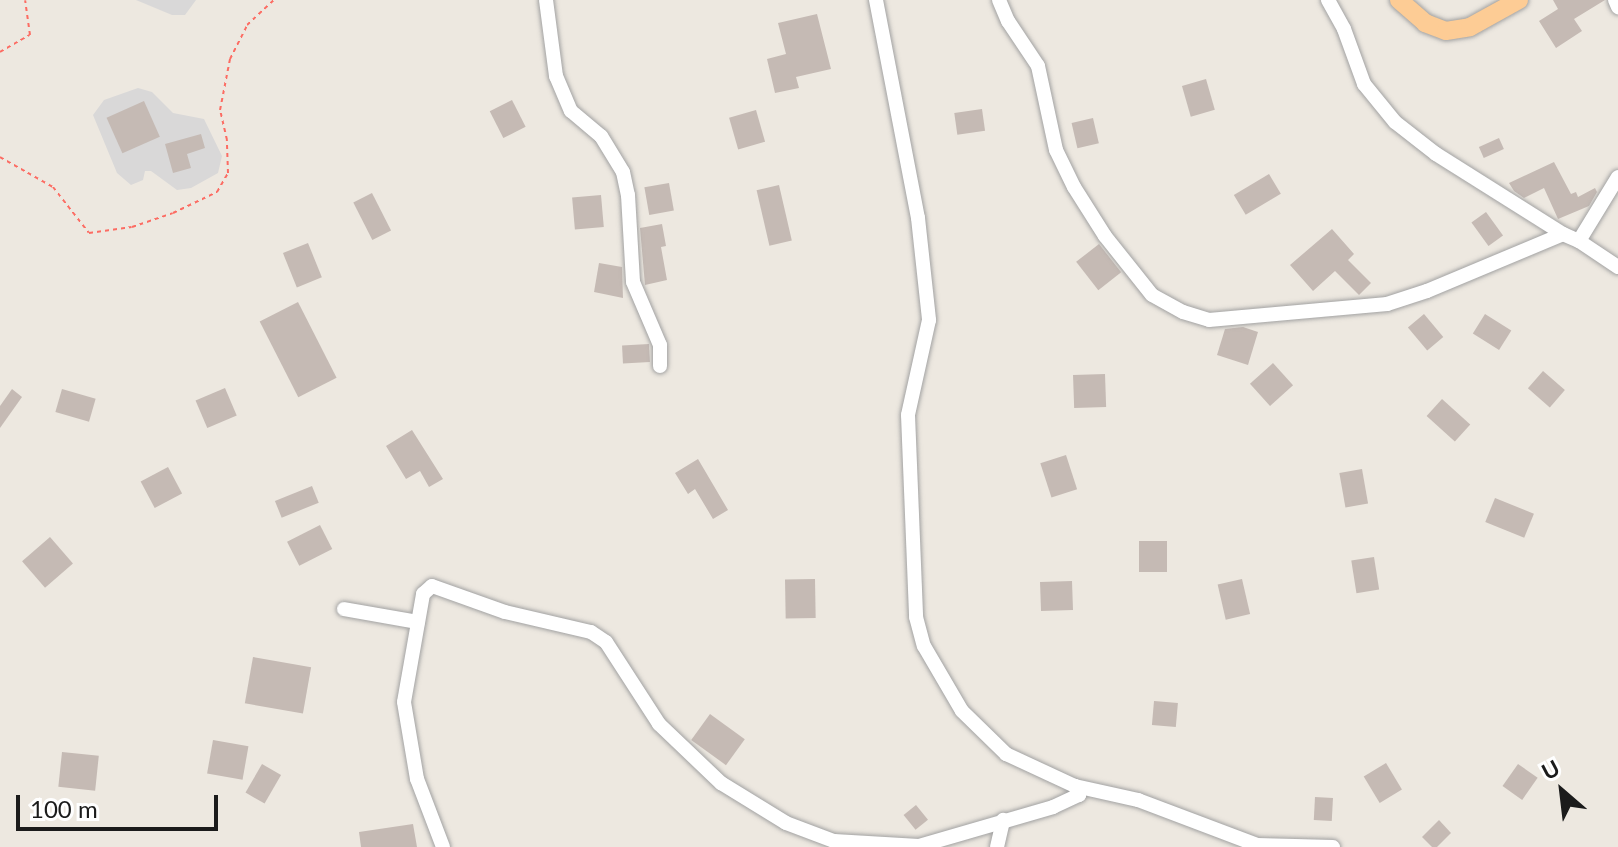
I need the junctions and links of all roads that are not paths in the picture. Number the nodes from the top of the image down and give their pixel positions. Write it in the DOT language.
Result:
graph roads {
  1 [pos="546,0"];
  2 [pos="876,0"];
  3 [pos="999,0"];
  4 [pos="1328,0"];
  5 [pos="1399,0"];
  6 [pos="1519,0"];
  7 [pos="1615,0"];
  8 [pos="1618,7"];
  9 [pos="1618,177"];
  10 [pos="1563,234"];
  11 [pos="1579,241"];
  12 [pos="1618,267"];
  13 [pos="660,366"];
  14 [pos="344,609"];
  15 [pos="418,622"];
  16 [pos="1075,786"];
  17 [pos="1003,820"];
  18 [pos="443,847"];
  19 [pos="997,847"];
  20 [pos="1333,847"];
  1 -- 13 [label="street"];
  2 -- 16 [label="street"];
  3 -- 10 [label="street"];
  4 -- 10 [label="street"];
  5 -- 6 [label="main road"];
  7 -- 8 [label="street"];
  9 -- 11 [label="street"];
  10 -- 11 [label="street"];
  11 -- 12 [label="street"];
  14 -- 15 [label="street"];
  15 -- 17 [label="street"];
  15 -- 18 [label="street"];
  16 -- 17 [label="street"];
  16 -- 20 [label="street"];
  17 -- 19 [label="street"];
}
